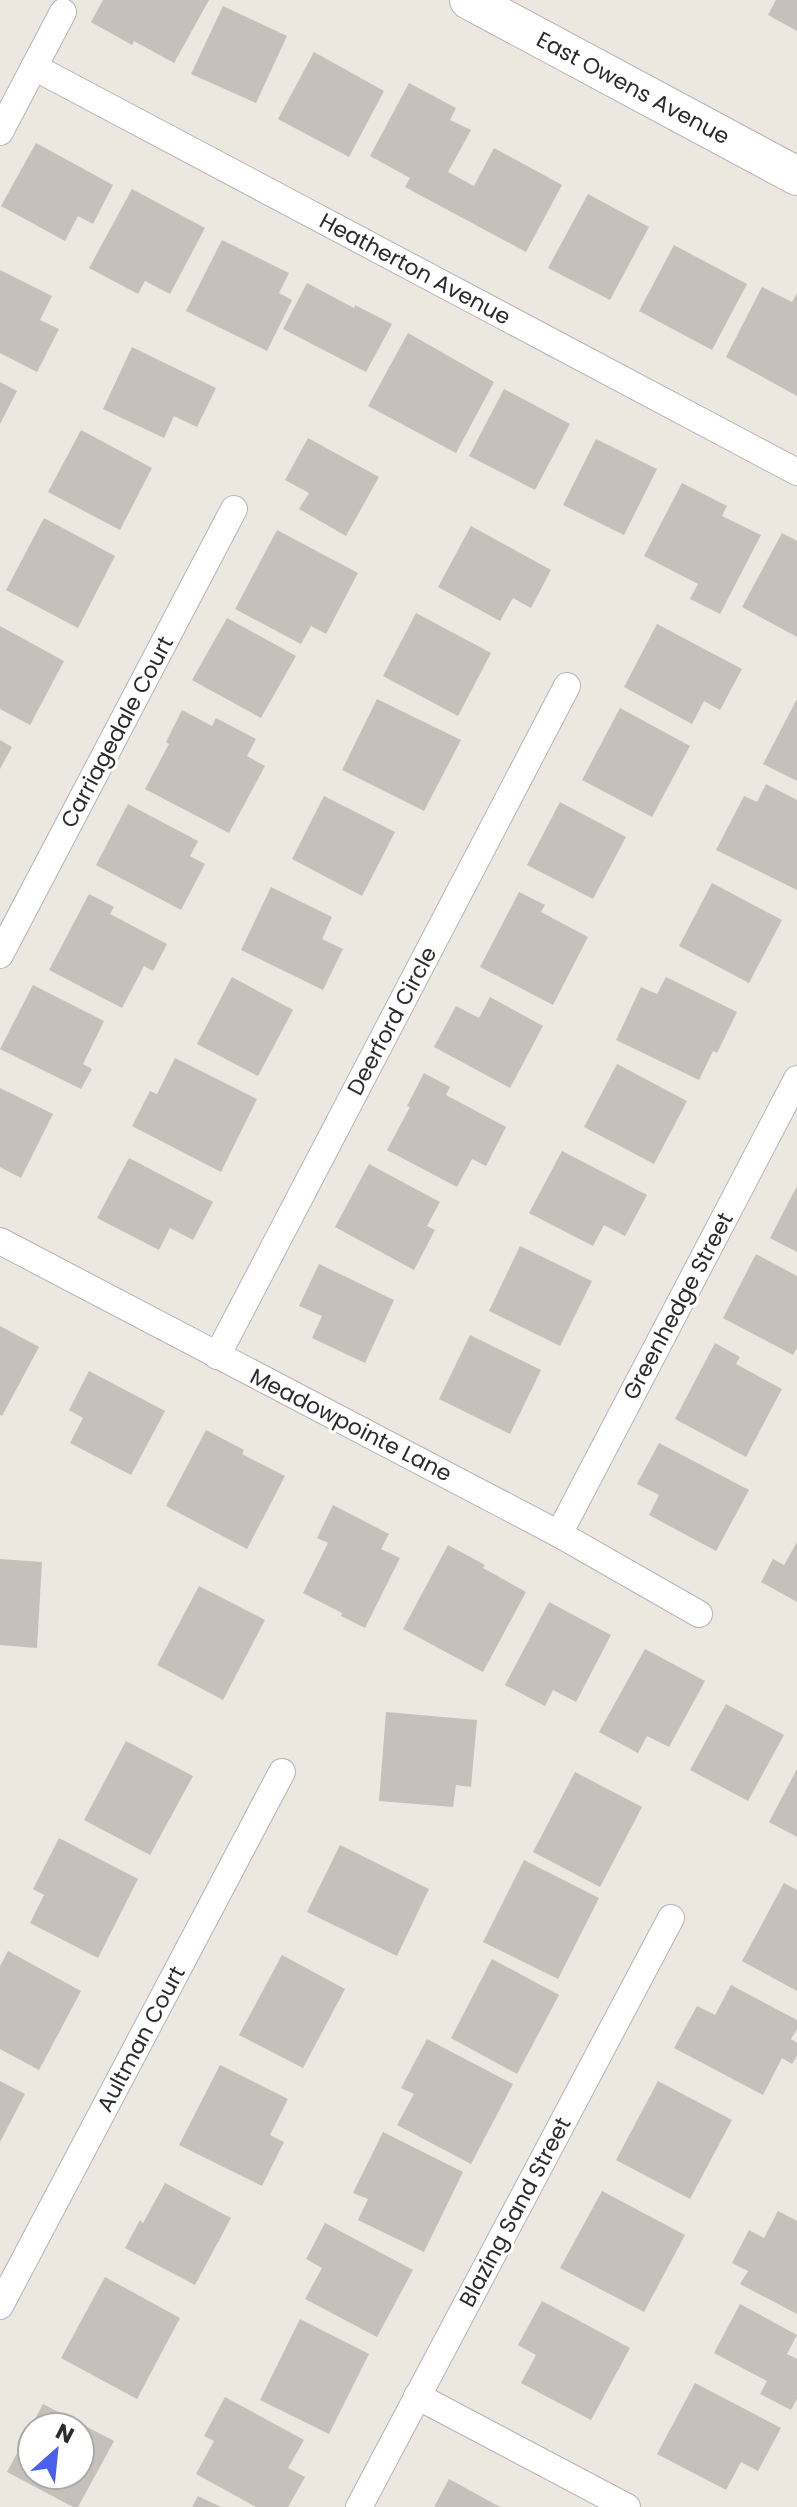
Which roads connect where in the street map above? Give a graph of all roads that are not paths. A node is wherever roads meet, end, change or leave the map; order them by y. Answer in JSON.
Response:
{"nodes":[{"id":1,"x":469,"y":0,"type":"edge"},
{"id":2,"x":63,"y":12,"type":"dead end"},
{"id":3,"x":34,"y":67,"type":"junction"},
{"id":4,"x":0,"y":132,"type":"edge"},
{"id":5,"x":797,"y":176,"type":"edge"},
{"id":6,"x":797,"y":472,"type":"edge"},
{"id":7,"x":234,"y":509,"type":"dead end"},
{"id":8,"x":567,"y":686,"type":"dead end"},
{"id":9,"x":0,"y":955,"type":"edge"},
{"id":10,"x":797,"y":1079,"type":"edge"},
{"id":11,"x":0,"y":1241,"type":"edge"},
{"id":12,"x":217,"y":1356,"type":"junction"},
{"id":13,"x":559,"y":1534,"type":"junction"},
{"id":14,"x":699,"y":1614,"type":"dead end"},
{"id":15,"x":282,"y":1772,"type":"dead end"},
{"id":16,"x":671,"y":1918,"type":"dead end"},
{"id":17,"x":0,"y":2306,"type":"edge"},
{"id":18,"x":417,"y":2396,"type":"junction"},
{"id":19,"x":359,"y":2507,"type":"edge"},
{"id":20,"x":627,"y":2507,"type":"edge"}],
"edges":[{"from":1,"to":5,"type":"main road","name":"East Owens Avenue"},
{"from":2,"to":3,"type":"street"},
{"from":3,"to":4,"type":"street"},
{"from":3,"to":6,"type":"street","name":"Heatherton Avenue"},
{"from":7,"to":9,"type":"street","name":"Carriagedale Court"},
{"from":8,"to":12,"type":"street","name":"Deerford Circle"},
{"from":10,"to":13,"type":"street","name":"Greenhedge Street"},
{"from":11,"to":12,"type":"street","name":"Meadowpointe Lane"},
{"from":12,"to":13,"type":"street","name":"Meadowpointe Lane"},
{"from":13,"to":14,"type":"street","name":"Meadowpointe Lane"},
{"from":15,"to":17,"type":"street","name":"Aultman Court"},
{"from":16,"to":18,"type":"street","name":"Blazing Sand Street"},
{"from":18,"to":19,"type":"street","name":"Blazing Sand Street"},
{"from":18,"to":20,"type":"street"}]}
